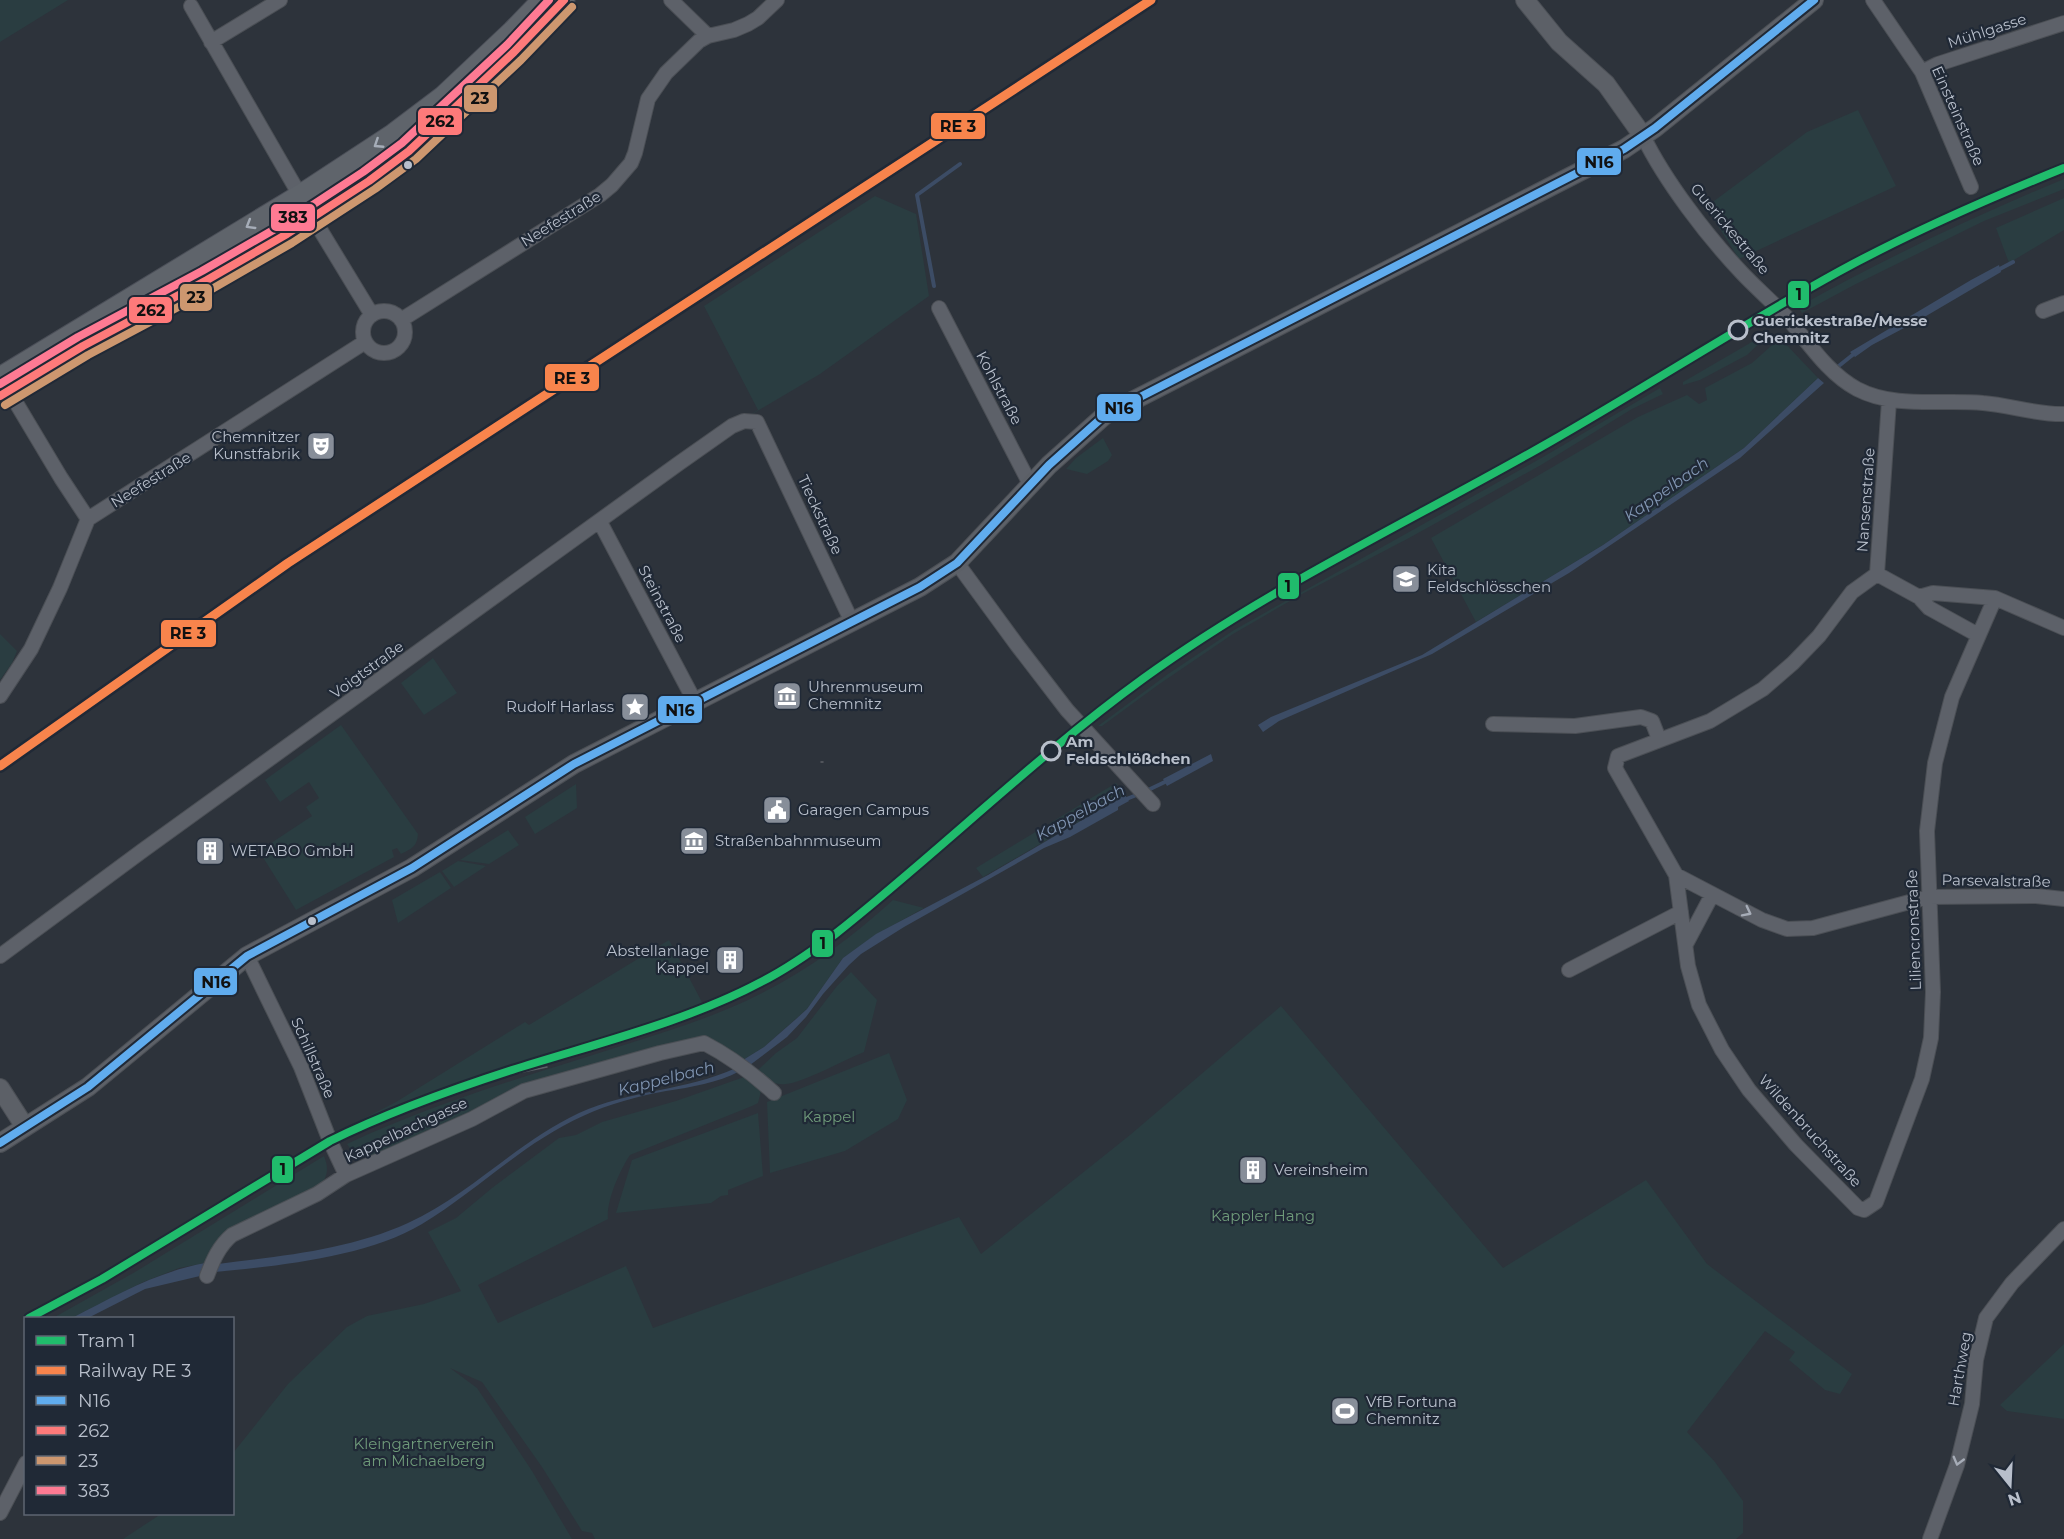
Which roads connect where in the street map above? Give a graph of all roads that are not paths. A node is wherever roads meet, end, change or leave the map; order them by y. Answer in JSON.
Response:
{"nodes":[{"id":1,"x":280,"y":0,"type":"edge"},
{"id":2,"x":543,"y":0,"type":"edge"},
{"id":3,"x":564,"y":0,"type":"edge"},
{"id":4,"x":671,"y":0,"type":"edge"},
{"id":5,"x":777,"y":0,"type":"edge"},
{"id":6,"x":1525,"y":0,"type":"edge"},
{"id":7,"x":1814,"y":0,"type":"edge"},
{"id":8,"x":1873,"y":0,"type":"edge"},
{"id":9,"x":191,"y":6,"type":"dead end"},
{"id":10,"x":2064,"y":23,"type":"edge"},
{"id":11,"x":708,"y":36,"type":"junction"},
{"id":12,"x":211,"y":42,"type":"junction"},
{"id":13,"x":1922,"y":72,"type":"junction"},
{"id":14,"x":1642,"y":136,"type":"junction"},
{"id":15,"x":1971,"y":187,"type":"dead end"},
{"id":16,"x":301,"y":195,"type":"junction"},
{"id":17,"x":313,"y":218,"type":"junction"},
{"id":18,"x":2064,"y":303,"type":"edge"},
{"id":19,"x":939,"y":308,"type":"dead end"},
{"id":20,"x":2043,"y":311,"type":"dead end"},
{"id":21,"x":372,"y":315,"type":"junction"},
{"id":22,"x":401,"y":320,"type":"junction"},
{"id":23,"x":365,"y":342,"type":"junction"},
{"id":24,"x":3,"y":389,"type":"edge"},
{"id":25,"x":1890,"y":401,"type":"junction"},
{"id":26,"x":2064,"y":414,"type":"edge"},
{"id":27,"x":757,"y":422,"type":"joint"},
{"id":28,"x":1030,"y":484,"type":"junction"},
{"id":29,"x":88,"y":519,"type":"junction"},
{"id":30,"x":600,"y":522,"type":"junction"},
{"id":31,"x":957,"y":563,"type":"junction"},
{"id":32,"x":1877,"y":574,"type":"junction"},
{"id":33,"x":1919,"y":597,"type":"junction"},
{"id":34,"x":1995,"y":598,"type":"junction"},
{"id":35,"x":852,"y":622,"type":"junction"},
{"id":36,"x":2064,"y":628,"type":"edge"},
{"id":37,"x":1978,"y":634,"type":"junction"},
{"id":38,"x":0,"y":696,"type":"edge"},
{"id":39,"x":695,"y":702,"type":"junction"},
{"id":40,"x":1493,"y":724,"type":"dead end"},
{"id":41,"x":1659,"y":739,"type":"junction"},
{"id":42,"x":1615,"y":768,"type":"joint"},
{"id":43,"x":1153,"y":804,"type":"dead end"},
{"id":44,"x":1676,"y":875,"type":"junction"},
{"id":45,"x":1712,"y":895,"type":"junction"},
{"id":46,"x":1928,"y":897,"type":"junction"},
{"id":47,"x":2064,"y":899,"type":"edge"},
{"id":48,"x":1681,"y":912,"type":"junction"},
{"id":49,"x":1686,"y":944,"type":"junction"},
{"id":50,"x":0,"y":956,"type":"edge"},
{"id":51,"x":247,"y":956,"type":"junction"},
{"id":52,"x":1569,"y":970,"type":"dead end"},
{"id":53,"x":0,"y":1088,"type":"edge"},
{"id":54,"x":774,"y":1094,"type":"dead end"},
{"id":55,"x":25,"y":1127,"type":"junction"},
{"id":56,"x":0,"y":1143,"type":"edge"},
{"id":57,"x":346,"y":1175,"type":"junction"},
{"id":58,"x":1858,"y":1208,"type":"joint"},
{"id":59,"x":2064,"y":1229,"type":"edge"},
{"id":60,"x":207,"y":1276,"type":"dead end"},
{"id":61,"x":24,"y":1467,"type":"edge"},
{"id":62,"x":0,"y":1512,"type":"edge"},
{"id":63,"x":1930,"y":1539,"type":"edge"}],
"edges":[{"from":1,"to":12,"type":"street"},
{"from":2,"to":16,"type":"main road","one_way":true},
{"from":3,"to":17,"type":"main road"},
{"from":4,"to":11,"type":"street"},
{"from":5,"to":11,"type":"street"},
{"from":6,"to":14,"type":"main road"},
{"from":7,"to":14,"type":"main road"},
{"from":8,"to":13,"type":"street","name":"Einsteinstraße"},
{"from":9,"to":12,"type":"street"},
{"from":10,"to":13,"type":"street","name":"Mühlgasse"},
{"from":11,"to":22,"type":"street","name":"Neefestraße"},
{"from":12,"to":16,"type":"street"},
{"from":13,"to":15,"type":"street","name":"Einsteinstraße"},
{"from":14,"to":25,"type":"street","name":"Guerickestraße"},
{"from":14,"to":28,"type":"main road"},
{"from":16,"to":17,"type":"street"},
{"from":16,"to":24,"type":"main road","one_way":true},
{"from":17,"to":21,"type":"street"},
{"from":17,"to":24,"type":"main road"},
{"from":18,"to":20,"type":"street"},
{"from":19,"to":28,"type":"street","name":"Kohlstraße"},
{"from":21,"to":22,"type":"street"},
{"from":21,"to":23,"type":"street"},
{"from":22,"to":23,"type":"street"},
{"from":23,"to":29,"type":"street","name":"Neefestraße"},
{"from":24,"to":29,"type":"street"},
{"from":25,"to":26,"type":"street","name":"Guerickestraße"},
{"from":25,"to":32,"type":"street","name":"Nansenstraße"},
{"from":27,"to":30,"type":"street","name":"Voigtstraße"},
{"from":27,"to":35,"type":"street","name":"Tieckstraße"},
{"from":28,"to":31,"type":"main road"},
{"from":29,"to":38,"type":"street"},
{"from":30,"to":39,"type":"street","name":"Steinstraße"},
{"from":30,"to":50,"type":"street","name":"Voigtstraße"},
{"from":31,"to":35,"type":"main road"},
{"from":31,"to":43,"type":"street"},
{"from":32,"to":33,"type":"street"},
{"from":32,"to":41,"type":"street","name":"Nansenstraße"},
{"from":33,"to":34,"type":"street"},
{"from":33,"to":37,"type":"street"},
{"from":34,"to":36,"type":"street"},
{"from":34,"to":37,"type":"street","name":"Liliencronstraße"},
{"from":35,"to":39,"type":"main road"},
{"from":37,"to":46,"type":"street","name":"Liliencronstraße"},
{"from":39,"to":51,"type":"main road"},
{"from":40,"to":41,"type":"street"},
{"from":41,"to":42,"type":"street","name":"Nansenstraße"},
{"from":42,"to":44,"type":"street","name":"Wildenbruchstraße"},
{"from":44,"to":45,"type":"street"},
{"from":44,"to":48,"type":"street","name":"Wildenbruchstraße"},
{"from":45,"to":46,"type":"street","one_way":true},
{"from":45,"to":49,"type":"street"},
{"from":46,"to":47,"type":"street","name":"Parsevalstraße"},
{"from":46,"to":58,"type":"street","name":"Liliencronstraße"},
{"from":48,"to":49,"type":"street","name":"Wildenbruchstraße"},
{"from":48,"to":52,"type":"street"},
{"from":49,"to":58,"type":"street","name":"Wildenbruchstraße"},
{"from":51,"to":55,"type":"main road"},
{"from":51,"to":57,"type":"street","name":"Schillstraße"},
{"from":53,"to":55,"type":"main road"},
{"from":54,"to":57,"type":"street","name":"Kappelbachgasse"},
{"from":55,"to":56,"type":"main road"},
{"from":57,"to":60,"type":"street","name":"Kappelbachgasse"},
{"from":59,"to":63,"type":"street","name":"Harthweg","one_way":true},
{"from":61,"to":62,"type":"street"}]}
